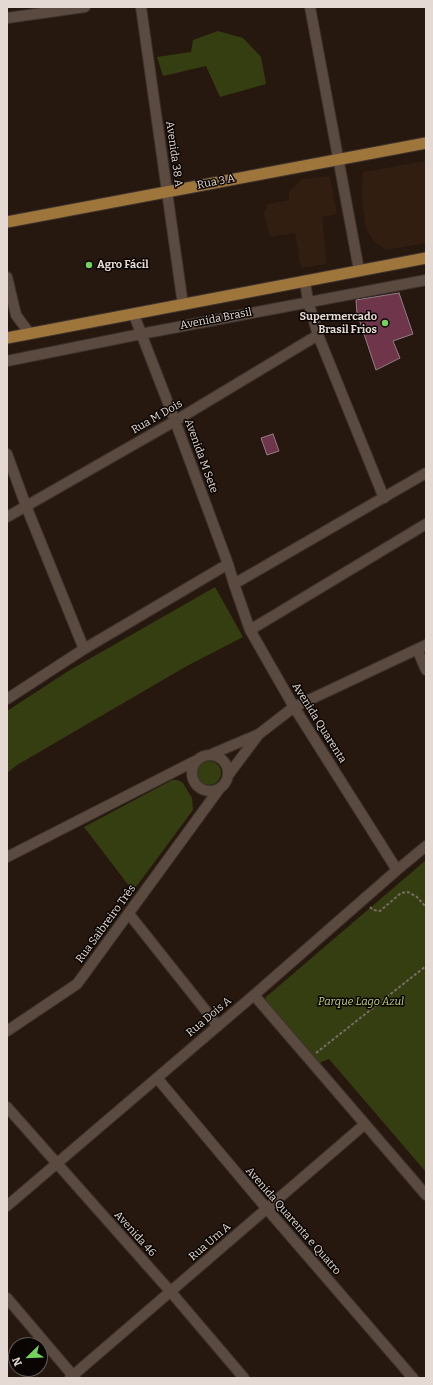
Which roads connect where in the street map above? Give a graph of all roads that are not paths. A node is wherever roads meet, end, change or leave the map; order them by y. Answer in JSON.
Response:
{"nodes":[{"id":1,"x":85,"y":7,"type":"edge"},
{"id":2,"x":141,"y":7,"type":"edge"},
{"id":3,"x":310,"y":7,"type":"edge"},
{"id":4,"x":7,"y":18,"type":"edge"},
{"id":5,"x":426,"y":143,"type":"edge"},
{"id":6,"x":339,"y":159,"type":"junction"},
{"id":7,"x":168,"y":191,"type":"junction"},
{"id":8,"x":7,"y":222,"type":"edge"},
{"id":9,"x":426,"y":258,"type":"edge"},
{"id":10,"x":359,"y":270,"type":"junction"},
{"id":11,"x":7,"y":277,"type":"edge"},
{"id":12,"x":426,"y":280,"type":"edge"},
{"id":13,"x":305,"y":282,"type":"junction"},
{"id":14,"x":308,"y":301,"type":"junction"},
{"id":15,"x":183,"y":305,"type":"junction"},
{"id":16,"x":134,"y":315,"type":"junction"},
{"id":17,"x":30,"y":334,"type":"junction"},
{"id":18,"x":141,"y":334,"type":"junction"},
{"id":19,"x":318,"y":335,"type":"junction"},
{"id":20,"x":7,"y":338,"type":"edge"},
{"id":21,"x":7,"y":361,"type":"edge"},
{"id":22,"x":175,"y":420,"type":"junction"},
{"id":23,"x":7,"y":454,"type":"edge"},
{"id":24,"x":426,"y":473,"type":"edge"},
{"id":25,"x":384,"y":498,"type":"junction"},
{"id":26,"x":26,"y":506,"type":"junction"},
{"id":27,"x":7,"y":517,"type":"edge"},
{"id":28,"x":426,"y":524,"type":"edge"},
{"id":29,"x":228,"y":564,"type":"junction"},
{"id":30,"x":234,"y":584,"type":"junction"},
{"id":31,"x":250,"y":630,"type":"junction"},
{"id":32,"x":422,"y":647,"type":"edge"},
{"id":33,"x":84,"y":649,"type":"junction"},
{"id":34,"x":426,"y":670,"type":"edge"},
{"id":35,"x":7,"y":699,"type":"edge"},
{"id":36,"x":294,"y":707,"type":"junction"},
{"id":37,"x":259,"y":734,"type":"junction"},
{"id":38,"x":212,"y":754,"type":"junction"},
{"id":39,"x":196,"y":761,"type":"junction"},
{"id":40,"x":229,"y":774,"type":"junction"},
{"id":41,"x":220,"y":788,"type":"junction"},
{"id":42,"x":207,"y":791,"type":"junction"},
{"id":43,"x":205,"y":809,"type":"junction"},
{"id":44,"x":426,"y":846,"type":"edge"},
{"id":45,"x":7,"y":857,"type":"edge"},
{"id":46,"x":397,"y":870,"type":"junction"},
{"id":47,"x":128,"y":914,"type":"junction"},
{"id":48,"x":254,"y":995,"type":"junction"},
{"id":49,"x":218,"y":1026,"type":"junction"},
{"id":50,"x":7,"y":1032,"type":"edge"},
{"id":51,"x":157,"y":1078,"type":"junction"},
{"id":52,"x":7,"y":1107,"type":"edge"},
{"id":53,"x":365,"y":1124,"type":"junction"},
{"id":54,"x":56,"y":1164,"type":"junction"},
{"id":55,"x":426,"y":1195,"type":"edge"},
{"id":56,"x":7,"y":1206,"type":"edge"},
{"id":57,"x":267,"y":1209,"type":"junction"},
{"id":58,"x":170,"y":1291,"type":"junction"},
{"id":59,"x":7,"y":1298,"type":"edge"},
{"id":60,"x":73,"y":1377,"type":"edge"},
{"id":61,"x":244,"y":1378,"type":"edge"},
{"id":62,"x":413,"y":1378,"type":"edge"}],
"edges":[{"from":1,"to":4,"type":"street"},
{"from":2,"to":7,"type":"street","name":"Avenida 38 A"},
{"from":3,"to":6,"type":"street"},
{"from":5,"to":6,"type":"main road","name":"Rua 3 A"},
{"from":6,"to":7,"type":"main road","name":"Rua 3 A"},
{"from":6,"to":10,"type":"street"},
{"from":7,"to":8,"type":"main road","name":"Rua 3 A"},
{"from":7,"to":15,"type":"street","name":"Avenida 38 A"},
{"from":9,"to":10,"type":"main road","name":"Avenida Brasil"},
{"from":10,"to":13,"type":"main road","name":"Avenida Brasil"},
{"from":11,"to":17,"type":"street"},
{"from":12,"to":14,"type":"street","name":"Avenida Brasil"},
{"from":13,"to":14,"type":"street"},
{"from":13,"to":15,"type":"main road","name":"Avenida Brasil"},
{"from":14,"to":18,"type":"street","name":"Avenida Brasil"},
{"from":14,"to":19,"type":"street"},
{"from":15,"to":16,"type":"main road","name":"Avenida Brasil"},
{"from":16,"to":17,"type":"main road","name":"Avenida Brasil"},
{"from":16,"to":18,"type":"street","name":"Avenida M Sete"},
{"from":17,"to":20,"type":"main road","name":"Avenida Brasil"},
{"from":18,"to":21,"type":"street","name":"Avenida Brasil"},
{"from":18,"to":22,"type":"street","name":"Avenida M Sete"},
{"from":19,"to":22,"type":"street","name":"Rua M Dois"},
{"from":19,"to":25,"type":"street"},
{"from":22,"to":26,"type":"street","name":"Rua M Dois"},
{"from":22,"to":29,"type":"street","name":"Avenida M Sete"},
{"from":23,"to":26,"type":"street"},
{"from":24,"to":25,"type":"street"},
{"from":25,"to":30,"type":"street"},
{"from":26,"to":27,"type":"street","name":"Rua M Dois"},
{"from":26,"to":33,"type":"street"},
{"from":28,"to":31,"type":"street"},
{"from":29,"to":30,"type":"street","name":"Avenida M Sete"},
{"from":29,"to":33,"type":"street"},
{"from":30,"to":31,"type":"street","name":"Avenida Quarenta"},
{"from":31,"to":36,"type":"street","name":"Avenida Quarenta"},
{"from":32,"to":34,"type":"street"},
{"from":32,"to":36,"type":"street"},
{"from":33,"to":35,"type":"street"},
{"from":36,"to":37,"type":"street"},
{"from":36,"to":46,"type":"street","name":"Avenida Quarenta"},
{"from":37,"to":38,"type":"street"},
{"from":37,"to":40,"type":"street"},
{"from":38,"to":39,"type":"street"},
{"from":38,"to":40,"type":"street"},
{"from":39,"to":42,"type":"street"},
{"from":39,"to":45,"type":"street"},
{"from":40,"to":41,"type":"street"},
{"from":41,"to":42,"type":"street"},
{"from":41,"to":43,"type":"street","name":"Rua Saibreiro Três"},
{"from":42,"to":43,"type":"street","name":"Rua Saibreiro Três"},
{"from":43,"to":47,"type":"street","name":"Rua Saibreiro Três"},
{"from":44,"to":46,"type":"street","name":"Rua Dois A"},
{"from":46,"to":48,"type":"street","name":"Rua Dois A"},
{"from":47,"to":49,"type":"street"},
{"from":47,"to":50,"type":"street","name":"Rua Saibreiro Três"},
{"from":48,"to":49,"type":"street","name":"Rua Dois A"},
{"from":48,"to":53,"type":"street"},
{"from":49,"to":51,"type":"street","name":"Rua Dois A"},
{"from":51,"to":54,"type":"street","name":"Rua Dois A"},
{"from":51,"to":57,"type":"street","name":"Avenida Quarenta e Quatro"},
{"from":52,"to":54,"type":"street","name":"Avenida 46"},
{"from":53,"to":55,"type":"street"},
{"from":53,"to":57,"type":"street","name":"Rua Um A"},
{"from":54,"to":56,"type":"street","name":"Rua Dois A"},
{"from":54,"to":58,"type":"street","name":"Avenida 46"},
{"from":57,"to":58,"type":"street","name":"Rua Um A"},
{"from":57,"to":62,"type":"street","name":"Avenida Quarenta e Quatro"},
{"from":58,"to":60,"type":"street","name":"Rua Um A"},
{"from":58,"to":61,"type":"street","name":"Avenida 46"},
{"from":59,"to":60,"type":"street"}]}
